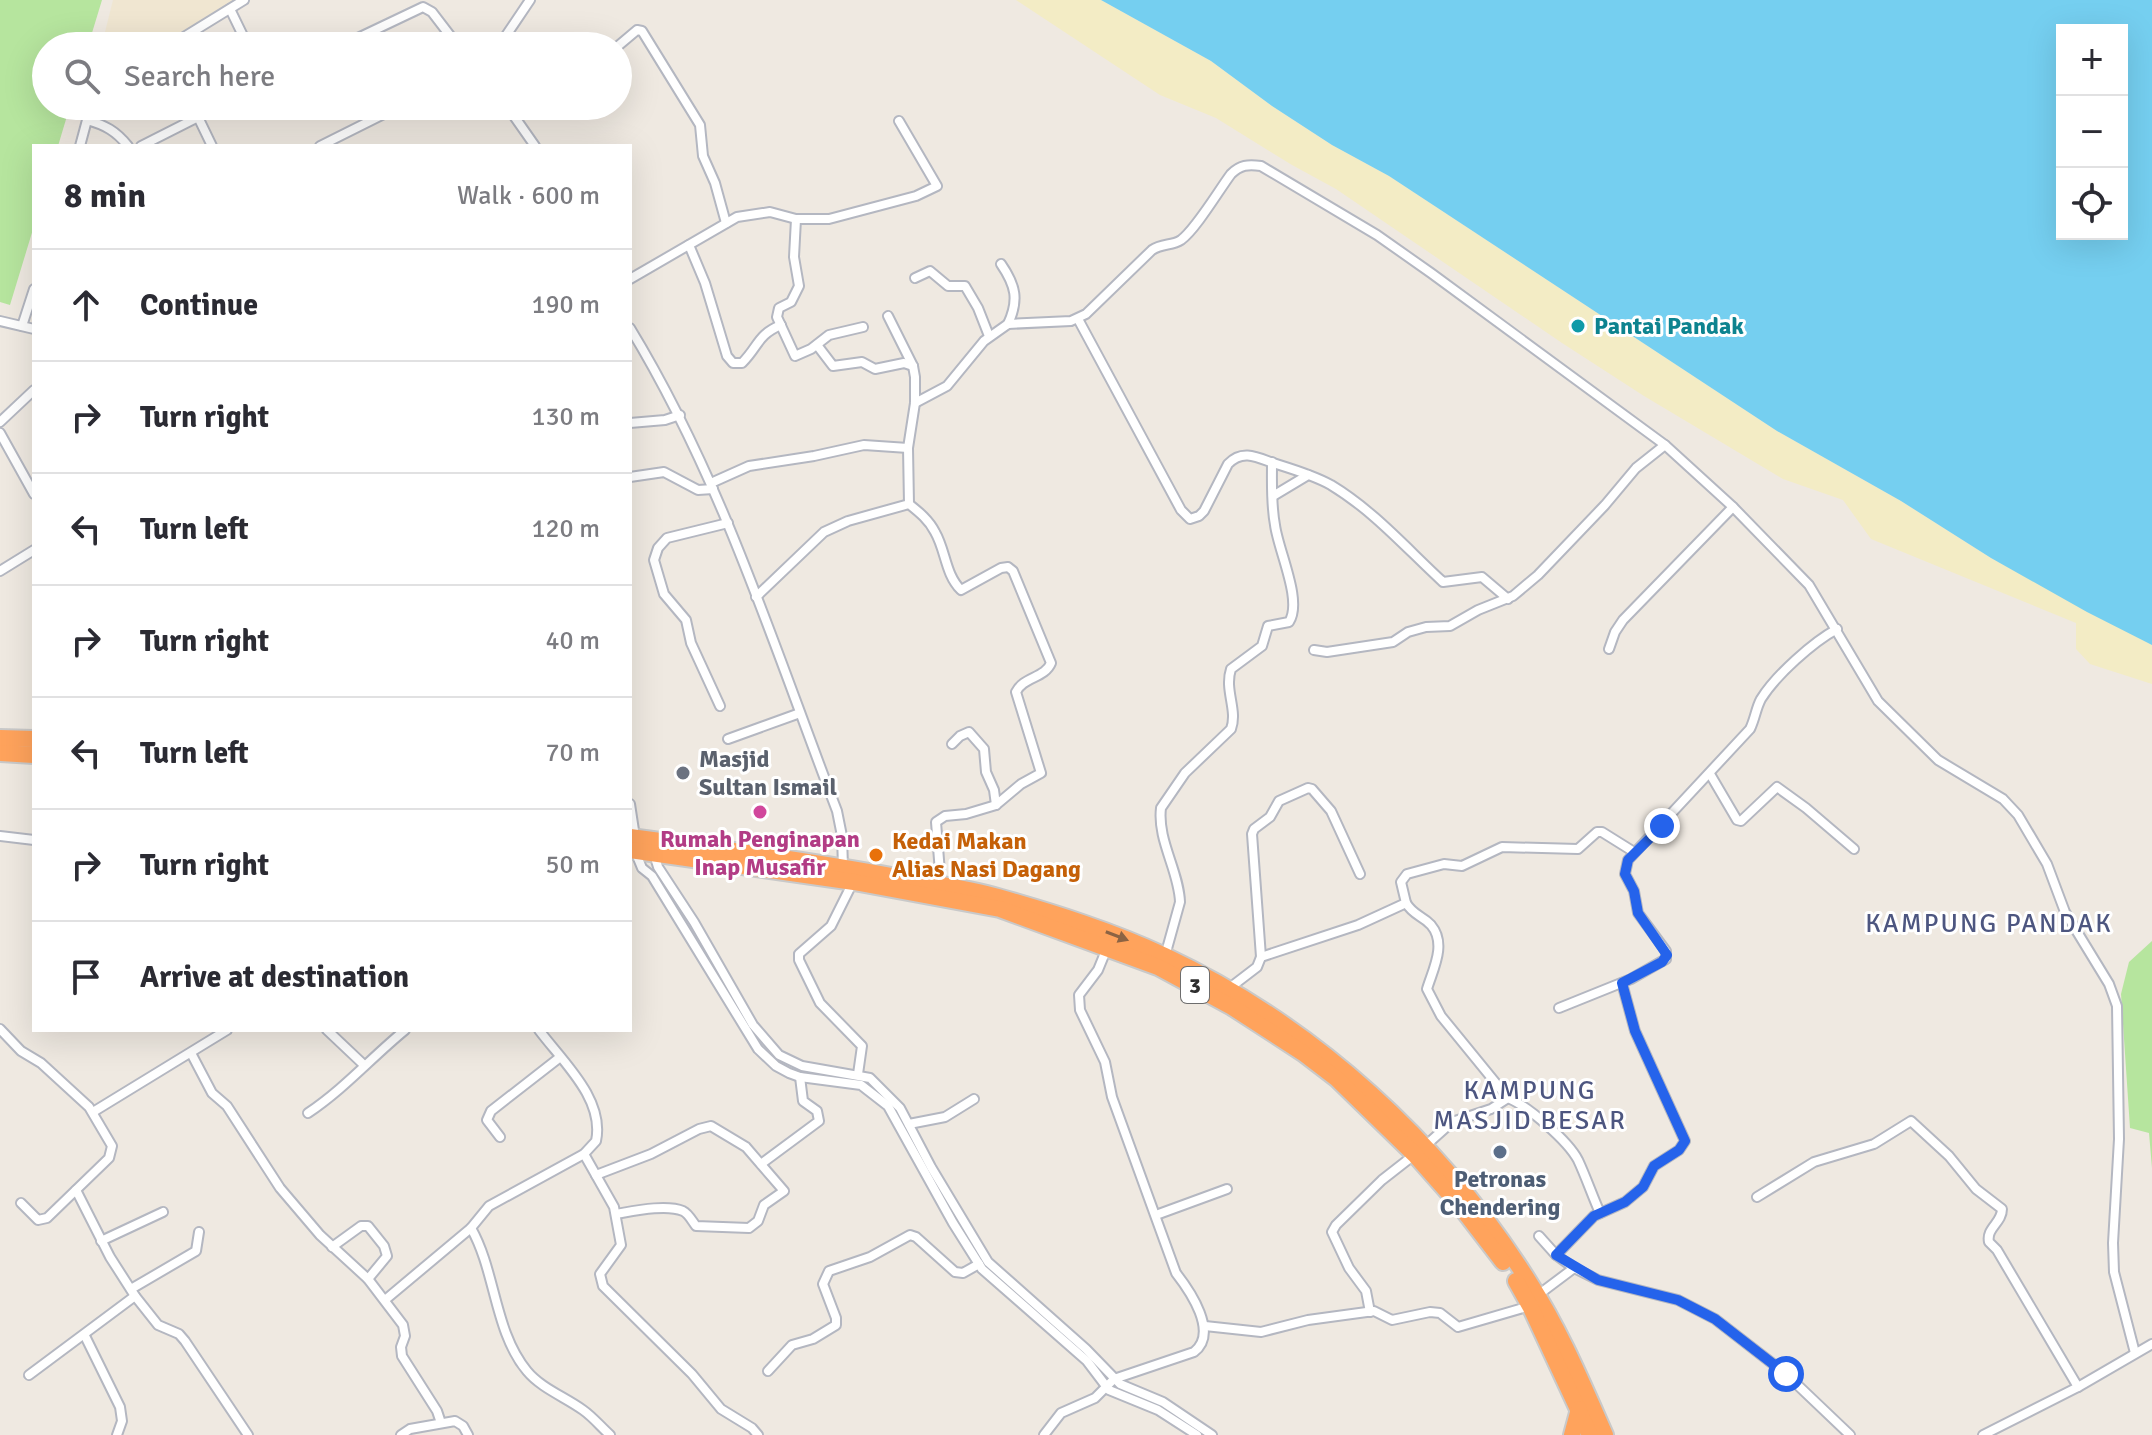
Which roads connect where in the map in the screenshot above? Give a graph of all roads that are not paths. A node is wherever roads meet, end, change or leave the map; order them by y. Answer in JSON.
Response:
{"nodes":[{"id":1,"x":244,"y":0,"type":"edge"},
{"id":2,"x":432,"y":0,"type":"edge"},
{"id":3,"x":530,"y":0,"type":"edge"},
{"id":4,"x":230,"y":9,"type":"junction"},
{"id":5,"x":432,"y":12,"type":"junction"},
{"id":6,"x":192,"y":32,"type":"edge"},
{"id":7,"x":241,"y":32,"type":"edge"},
{"id":8,"x":369,"y":32,"type":"edge"},
{"id":9,"x":447,"y":32,"type":"edge"},
{"id":10,"x":508,"y":32,"type":"edge"},
{"id":11,"x":632,"y":34,"type":"edge"},
{"id":12,"x":87,"y":120,"type":"edge"},
{"id":13,"x":87,"y":120,"type":"edge"},
{"id":14,"x":192,"y":120,"type":"edge"},
{"id":15,"x":199,"y":120,"type":"edge"},
{"id":16,"x":372,"y":120,"type":"edge"},
{"id":17,"x":517,"y":120,"type":"edge"},
{"id":18,"x":899,"y":121,"type":"dead end"},
{"id":19,"x":81,"y":144,"type":"edge"},
{"id":20,"x":126,"y":144,"type":"edge"},
{"id":21,"x":145,"y":144,"type":"edge"},
{"id":22,"x":211,"y":144,"type":"edge"},
{"id":23,"x":324,"y":144,"type":"edge"},
{"id":24,"x":534,"y":144,"type":"edge"},
{"id":25,"x":796,"y":219,"type":"junction"},
{"id":26,"x":726,"y":223,"type":"junction"},
{"id":27,"x":689,"y":245,"type":"junction"},
{"id":28,"x":1001,"y":264,"type":"dead end"},
{"id":29,"x":632,"y":278,"type":"edge"},
{"id":30,"x":915,"y":278,"type":"dead end"},
{"id":31,"x":32,"y":295,"type":"edge"},
{"id":32,"x":888,"y":316,"type":"dead end"},
{"id":33,"x":1078,"y":319,"type":"junction"},
{"id":34,"x":0,"y":321,"type":"edge"},
{"id":35,"x":1008,"y":324,"type":"junction"},
{"id":36,"x":781,"y":325,"type":"junction"},
{"id":37,"x":22,"y":326,"type":"junction"},
{"id":38,"x":863,"y":327,"type":"dead end"},
{"id":39,"x":32,"y":328,"type":"edge"},
{"id":40,"x":632,"y":331,"type":"edge"},
{"id":41,"x":989,"y":336,"type":"junction"},
{"id":42,"x":817,"y":345,"type":"junction"},
{"id":43,"x":913,"y":366,"type":"junction"},
{"id":44,"x":32,"y":392,"type":"edge"},
{"id":45,"x":915,"y":403,"type":"junction"},
{"id":46,"x":680,"y":415,"type":"junction"},
{"id":47,"x":0,"y":422,"type":"edge"},
{"id":48,"x":632,"y":423,"type":"edge"},
{"id":49,"x":0,"y":433,"type":"edge"},
{"id":50,"x":1665,"y":445,"type":"junction"},
{"id":51,"x":908,"y":448,"type":"junction"},
{"id":52,"x":1272,"y":462,"type":"junction"},
{"id":53,"x":1308,"y":475,"type":"junction"},
{"id":54,"x":632,"y":477,"type":"edge"},
{"id":55,"x":710,"y":481,"type":"junction"},
{"id":56,"x":32,"y":490,"type":"edge"},
{"id":57,"x":1273,"y":496,"type":"junction"},
{"id":58,"x":909,"y":504,"type":"junction"},
{"id":59,"x":1733,"y":507,"type":"junction"},
{"id":60,"x":728,"y":523,"type":"junction"},
{"id":61,"x":32,"y":551,"type":"edge"},
{"id":62,"x":0,"y":571,"type":"edge"},
{"id":63,"x":756,"y":597,"type":"junction"},
{"id":64,"x":1508,"y":599,"type":"junction"},
{"id":65,"x":1837,"y":629,"type":"junction"},
{"id":66,"x":1609,"y":649,"type":"dead end"},
{"id":67,"x":1314,"y":650,"type":"dead end"},
{"id":68,"x":720,"y":706,"type":"dead end"},
{"id":69,"x":800,"y":713,"type":"junction"},
{"id":70,"x":0,"y":738,"type":"edge"},
{"id":71,"x":32,"y":739,"type":"edge"},
{"id":72,"x":728,"y":739,"type":"dead end"},
{"id":73,"x":952,"y":744,"type":"dead end"},
{"id":74,"x":0,"y":753,"type":"edge"},
{"id":75,"x":32,"y":755,"type":"edge"},
{"id":76,"x":1710,"y":774,"type":"junction"},
{"id":77,"x":996,"y":805,"type":"junction"},
{"id":78,"x":0,"y":836,"type":"edge"},
{"id":79,"x":32,"y":840,"type":"edge"},
{"id":80,"x":632,"y":844,"type":"edge"},
{"id":81,"x":1854,"y":849,"type":"dead end"},
{"id":82,"x":1634,"y":852,"type":"junction"},
{"id":83,"x":654,"y":853,"type":"junction"},
{"id":84,"x":843,"y":867,"type":"junction"},
{"id":85,"x":1360,"y":874,"type":"dead end"},
{"id":86,"x":854,"y":882,"type":"junction"},
{"id":87,"x":940,"y":885,"type":"junction"},
{"id":88,"x":1406,"y":903,"type":"junction"},
{"id":89,"x":1107,"y":948,"type":"junction"},
{"id":90,"x":1165,"y":956,"type":"junction"},
{"id":91,"x":1261,"y":957,"type":"junction"},
{"id":92,"x":1622,"y":983,"type":"junction"},
{"id":93,"x":1227,"y":990,"type":"junction"},
{"id":94,"x":1559,"y":1008,"type":"dead end"},
{"id":95,"x":2,"y":1032,"type":"edge"},
{"id":96,"x":224,"y":1032,"type":"edge"},
{"id":97,"x":329,"y":1032,"type":"edge"},
{"id":98,"x":403,"y":1032,"type":"edge"},
{"id":99,"x":540,"y":1032,"type":"edge"},
{"id":100,"x":191,"y":1053,"type":"junction"},
{"id":101,"x":559,"y":1058,"type":"junction"},
{"id":102,"x":364,"y":1065,"type":"junction"},
{"id":103,"x":858,"y":1074,"type":"junction"},
{"id":104,"x":800,"y":1077,"type":"junction"},
{"id":105,"x":1508,"y":1098,"type":"junction"},
{"id":106,"x":974,"y":1099,"type":"dead end"},
{"id":107,"x":93,"y":1112,"type":"junction"},
{"id":108,"x":308,"y":1113,"type":"dead end"},
{"id":109,"x":909,"y":1124,"type":"junction"},
{"id":110,"x":500,"y":1137,"type":"dead end"},
{"id":111,"x":1419,"y":1151,"type":"junction"},
{"id":112,"x":584,"y":1154,"type":"junction"},
{"id":113,"x":761,"y":1164,"type":"junction"},
{"id":114,"x":596,"y":1175,"type":"junction"},
{"id":115,"x":1227,"y":1189,"type":"dead end"},
{"id":116,"x":76,"y":1190,"type":"junction"},
{"id":117,"x":1757,"y":1197,"type":"dead end"},
{"id":118,"x":1150,"y":1200,"type":"junction"},
{"id":119,"x":21,"y":1203,"type":"dead end"},
{"id":120,"x":1172,"y":1207,"type":"junction"},
{"id":121,"x":163,"y":1212,"type":"dead end"},
{"id":122,"x":1600,"y":1213,"type":"junction"},
{"id":123,"x":616,"y":1214,"type":"junction"},
{"id":124,"x":1156,"y":1215,"type":"junction"},
{"id":125,"x":471,"y":1228,"type":"junction"},
{"id":126,"x":199,"y":1232,"type":"dead end"},
{"id":127,"x":1539,"y":1236,"type":"dead end"},
{"id":128,"x":101,"y":1241,"type":"junction"},
{"id":129,"x":332,"y":1247,"type":"junction"},
{"id":130,"x":1556,"y":1255,"type":"junction"},
{"id":131,"x":979,"y":1264,"type":"junction"},
{"id":132,"x":1574,"y":1268,"type":"junction"},
{"id":133,"x":368,"y":1279,"type":"junction"},
{"id":134,"x":133,"y":1293,"type":"junction"},
{"id":135,"x":385,"y":1300,"type":"junction"},
{"id":136,"x":1534,"y":1301,"type":"junction"},
{"id":137,"x":1370,"y":1312,"type":"junction"},
{"id":138,"x":1205,"y":1326,"type":"junction"},
{"id":139,"x":85,"y":1336,"type":"junction"},
{"id":140,"x":2152,"y":1344,"type":"edge"},
{"id":141,"x":2135,"y":1353,"type":"junction"},
{"id":142,"x":768,"y":1371,"type":"dead end"},
{"id":143,"x":29,"y":1375,"type":"dead end"},
{"id":144,"x":1114,"y":1379,"type":"junction"},
{"id":145,"x":1106,"y":1386,"type":"junction"},
{"id":146,"x":2078,"y":1387,"type":"junction"},
{"id":147,"x":1579,"y":1409,"type":"junction"},
{"id":148,"x":441,"y":1423,"type":"junction"},
{"id":149,"x":1602,"y":1433,"type":"edge"},
{"id":150,"x":117,"y":1435,"type":"edge"},
{"id":151,"x":248,"y":1435,"type":"edge"},
{"id":152,"x":401,"y":1435,"type":"edge"},
{"id":153,"x":468,"y":1435,"type":"edge"},
{"id":154,"x":610,"y":1435,"type":"edge"},
{"id":155,"x":758,"y":1435,"type":"edge"},
{"id":156,"x":1044,"y":1435,"type":"edge"},
{"id":157,"x":1197,"y":1435,"type":"edge"},
{"id":158,"x":1212,"y":1435,"type":"edge"},
{"id":159,"x":1572,"y":1435,"type":"edge"},
{"id":160,"x":1850,"y":1435,"type":"edge"},
{"id":161,"x":1983,"y":1435,"type":"edge"}],
"edges":[{"from":1,"to":4,"type":"street"},
{"from":2,"to":5,"type":"street"},
{"from":3,"to":10,"type":"street"},
{"from":4,"to":6,"type":"street"},
{"from":4,"to":7,"type":"street"},
{"from":5,"to":8,"type":"street"},
{"from":5,"to":9,"type":"street"},
{"from":11,"to":26,"type":"street"},
{"from":12,"to":19,"type":"street"},
{"from":13,"to":20,"type":"street"},
{"from":14,"to":21,"type":"street"},
{"from":15,"to":22,"type":"street"},
{"from":16,"to":23,"type":"street"},
{"from":17,"to":24,"type":"street"},
{"from":18,"to":25,"type":"street"},
{"from":25,"to":26,"type":"street"},
{"from":25,"to":36,"type":"street"},
{"from":26,"to":27,"type":"street"},
{"from":27,"to":29,"type":"street"},
{"from":27,"to":36,"type":"street"},
{"from":28,"to":35,"type":"street"},
{"from":30,"to":41,"type":"street"},
{"from":31,"to":37,"type":"street"},
{"from":32,"to":43,"type":"street"},
{"from":33,"to":35,"type":"street"},
{"from":33,"to":50,"type":"street"},
{"from":33,"to":52,"type":"street"},
{"from":34,"to":37,"type":"street"},
{"from":35,"to":41,"type":"street"},
{"from":36,"to":42,"type":"street"},
{"from":37,"to":39,"type":"street"},
{"from":38,"to":42,"type":"street"},
{"from":40,"to":46,"type":"street"},
{"from":41,"to":45,"type":"street"},
{"from":42,"to":43,"type":"street"},
{"from":43,"to":45,"type":"street"},
{"from":44,"to":47,"type":"street"},
{"from":45,"to":51,"type":"street"},
{"from":46,"to":48,"type":"street"},
{"from":46,"to":55,"type":"street"},
{"from":49,"to":56,"type":"street"},
{"from":50,"to":59,"type":"street"},
{"from":50,"to":64,"type":"street"},
{"from":51,"to":55,"type":"street"},
{"from":51,"to":58,"type":"street"},
{"from":52,"to":53,"type":"street"},
{"from":52,"to":57,"type":"street"},
{"from":53,"to":57,"type":"street"},
{"from":53,"to":64,"type":"street"},
{"from":54,"to":55,"type":"street"},
{"from":55,"to":60,"type":"street"},
{"from":57,"to":90,"type":"street"},
{"from":58,"to":63,"type":"street"},
{"from":58,"to":77,"type":"street"},
{"from":59,"to":65,"type":"street"},
{"from":59,"to":66,"type":"street"},
{"from":60,"to":63,"type":"street"},
{"from":60,"to":68,"type":"street"},
{"from":61,"to":62,"type":"street"},
{"from":63,"to":69,"type":"street"},
{"from":64,"to":67,"type":"street"},
{"from":65,"to":76,"type":"street"},
{"from":65,"to":141,"type":"street"},
{"from":69,"to":72,"type":"street"},
{"from":69,"to":84,"type":"street"},
{"from":70,"to":71,"type":"highway"},
{"from":73,"to":77,"type":"street"},
{"from":74,"to":75,"type":"highway"},
{"from":76,"to":81,"type":"street"},
{"from":76,"to":82,"type":"street"},
{"from":77,"to":87,"type":"street"},
{"from":78,"to":79,"type":"street"},
{"from":80,"to":83,"type":"highway","number":"3"},
{"from":80,"to":84,"type":"highway","number":"3"},
{"from":80,"to":104,"type":"street"},
{"from":82,"to":88,"type":"street"},
{"from":82,"to":92,"type":"street"},
{"from":83,"to":86,"type":"highway","number":"3"},
{"from":83,"to":103,"type":"street"},
{"from":84,"to":87,"type":"highway","number":"3"},
{"from":85,"to":91,"type":"street"},
{"from":86,"to":89,"type":"highway","number":"3"},
{"from":86,"to":103,"type":"street"},
{"from":87,"to":90,"type":"highway","number":"3","one_way":true},
{"from":88,"to":91,"type":"street"},
{"from":88,"to":105,"type":"street"},
{"from":89,"to":111,"type":"highway","number":"3"},
{"from":89,"to":118,"type":"street"},
{"from":90,"to":93,"type":"highway","number":"3"},
{"from":91,"to":93,"type":"street"},
{"from":92,"to":94,"type":"street"},
{"from":92,"to":122,"type":"street"},
{"from":93,"to":111,"type":"highway","number":"3"},
{"from":95,"to":107,"type":"street"},
{"from":96,"to":100,"type":"street"},
{"from":97,"to":102,"type":"street"},
{"from":98,"to":102,"type":"street"},
{"from":99,"to":101,"type":"street"},
{"from":100,"to":107,"type":"street"},
{"from":100,"to":129,"type":"street"},
{"from":101,"to":110,"type":"street"},
{"from":101,"to":112,"type":"street"},
{"from":102,"to":108,"type":"street"},
{"from":103,"to":109,"type":"street"},
{"from":104,"to":113,"type":"street"},
{"from":104,"to":131,"type":"street"},
{"from":105,"to":111,"type":"street"},
{"from":105,"to":122,"type":"street"},
{"from":106,"to":109,"type":"street"},
{"from":107,"to":116,"type":"street"},
{"from":109,"to":144,"type":"street"},
{"from":111,"to":136,"type":"highway","number":"3"},
{"from":111,"to":137,"type":"street"},
{"from":112,"to":114,"type":"street"},
{"from":112,"to":125,"type":"street"},
{"from":113,"to":114,"type":"street"},
{"from":113,"to":123,"type":"street"},
{"from":114,"to":123,"type":"street"},
{"from":115,"to":120,"type":"street"},
{"from":116,"to":119,"type":"street"},
{"from":116,"to":128,"type":"street"},
{"from":117,"to":146,"type":"street"},
{"from":118,"to":120,"type":"street"},
{"from":118,"to":124,"type":"street"},
{"from":120,"to":124,"type":"street"},
{"from":121,"to":128,"type":"street"},
{"from":122,"to":130,"type":"street"},
{"from":123,"to":155,"type":"street"},
{"from":124,"to":138,"type":"street"},
{"from":125,"to":135,"type":"street"},
{"from":125,"to":154,"type":"street"},
{"from":126,"to":134,"type":"street"},
{"from":127,"to":130,"type":"street"},
{"from":128,"to":134,"type":"street"},
{"from":129,"to":133,"type":"street"},
{"from":129,"to":133,"type":"street"},
{"from":130,"to":132,"type":"street"},
{"from":131,"to":142,"type":"street"},
{"from":131,"to":145,"type":"street"},
{"from":132,"to":136,"type":"street"},
{"from":132,"to":160,"type":"street"},
{"from":133,"to":135,"type":"street"},
{"from":134,"to":139,"type":"street"},
{"from":134,"to":151,"type":"street"},
{"from":135,"to":148,"type":"street"},
{"from":136,"to":137,"type":"street"},
{"from":136,"to":147,"type":"highway","number":"3"},
{"from":136,"to":149,"type":"highway","number":"3"},
{"from":137,"to":138,"type":"street"},
{"from":138,"to":144,"type":"street"},
{"from":139,"to":143,"type":"street"},
{"from":139,"to":150,"type":"street"},
{"from":140,"to":141,"type":"street"},
{"from":141,"to":146,"type":"street"},
{"from":144,"to":145,"type":"street"},
{"from":144,"to":158,"type":"street"},
{"from":145,"to":156,"type":"street"},
{"from":145,"to":157,"type":"street"},
{"from":146,"to":161,"type":"street"},
{"from":147,"to":149,"type":"highway","number":"3"},
{"from":147,"to":159,"type":"highway"},
{"from":148,"to":152,"type":"street"},
{"from":148,"to":153,"type":"street"}]}
